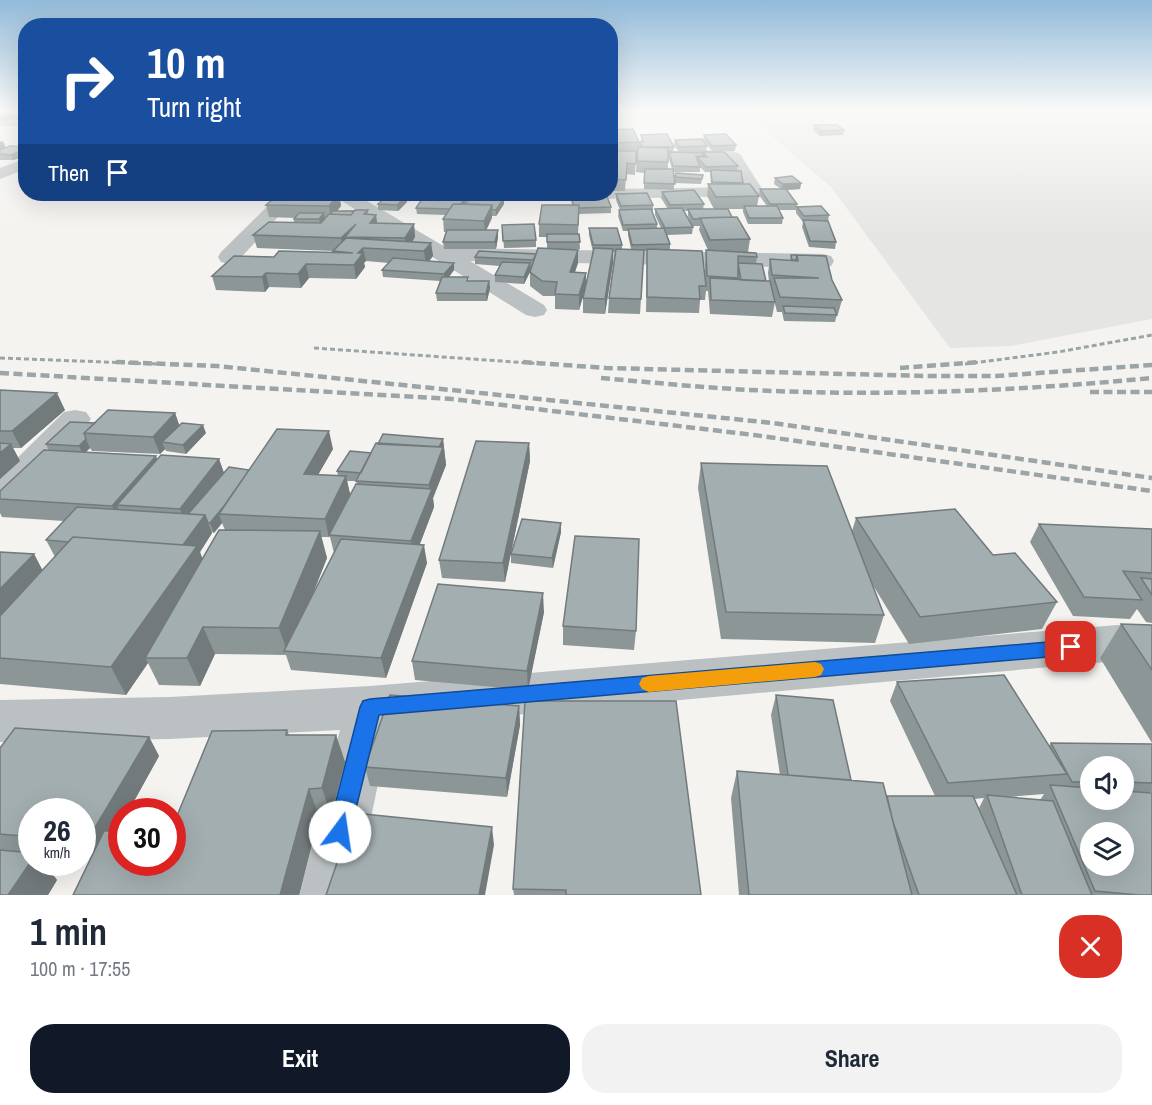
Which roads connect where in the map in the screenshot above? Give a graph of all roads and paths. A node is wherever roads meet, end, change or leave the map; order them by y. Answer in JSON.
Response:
{"nodes":[{"id":1,"x":618,"y":157,"type":"edge"},
{"id":2,"x":0,"y":164,"type":"edge"},
{"id":3,"x":18,"y":164,"type":"edge"},
{"id":4,"x":18,"y":166,"type":"edge"},
{"id":5,"x":0,"y":174,"type":"edge"},
{"id":6,"x":618,"y":193,"type":"edge"},
{"id":7,"x":283,"y":201,"type":"edge"},
{"id":8,"x":373,"y":201,"type":"edge"},
{"id":9,"x":532,"y":201,"type":"edge"},
{"id":10,"x":530,"y":214,"type":"dead end"},
{"id":11,"x":445,"y":254,"type":"junction"},
{"id":12,"x":229,"y":257,"type":"edge"},
{"id":13,"x":824,"y":261,"type":"edge"},
{"id":14,"x":535,"y":310,"type":"dead end"},
{"id":15,"x":75,"y":419,"type":"dead end"},
{"id":16,"x":0,"y":495,"type":"edge"},
{"id":17,"x":1152,"y":643,"type":"edge"},
{"id":18,"x":370,"y":707,"type":"junction"},
{"id":19,"x":0,"y":721,"type":"edge"},
{"id":20,"x":325,"y":895,"type":"edge"}],
"edges":[{"from":1,"to":6,"type":"street"},
{"from":2,"to":3,"type":"street"},
{"from":4,"to":5,"type":"street"},
{"from":7,"to":12,"type":"street"},
{"from":8,"to":11,"type":"street"},
{"from":9,"to":10,"type":"street"},
{"from":11,"to":13,"type":"street"},
{"from":11,"to":14,"type":"street"},
{"from":15,"to":16,"type":"street"},
{"from":17,"to":18,"type":"street"},
{"from":18,"to":19,"type":"street"},
{"from":18,"to":20,"type":"street"}]}
